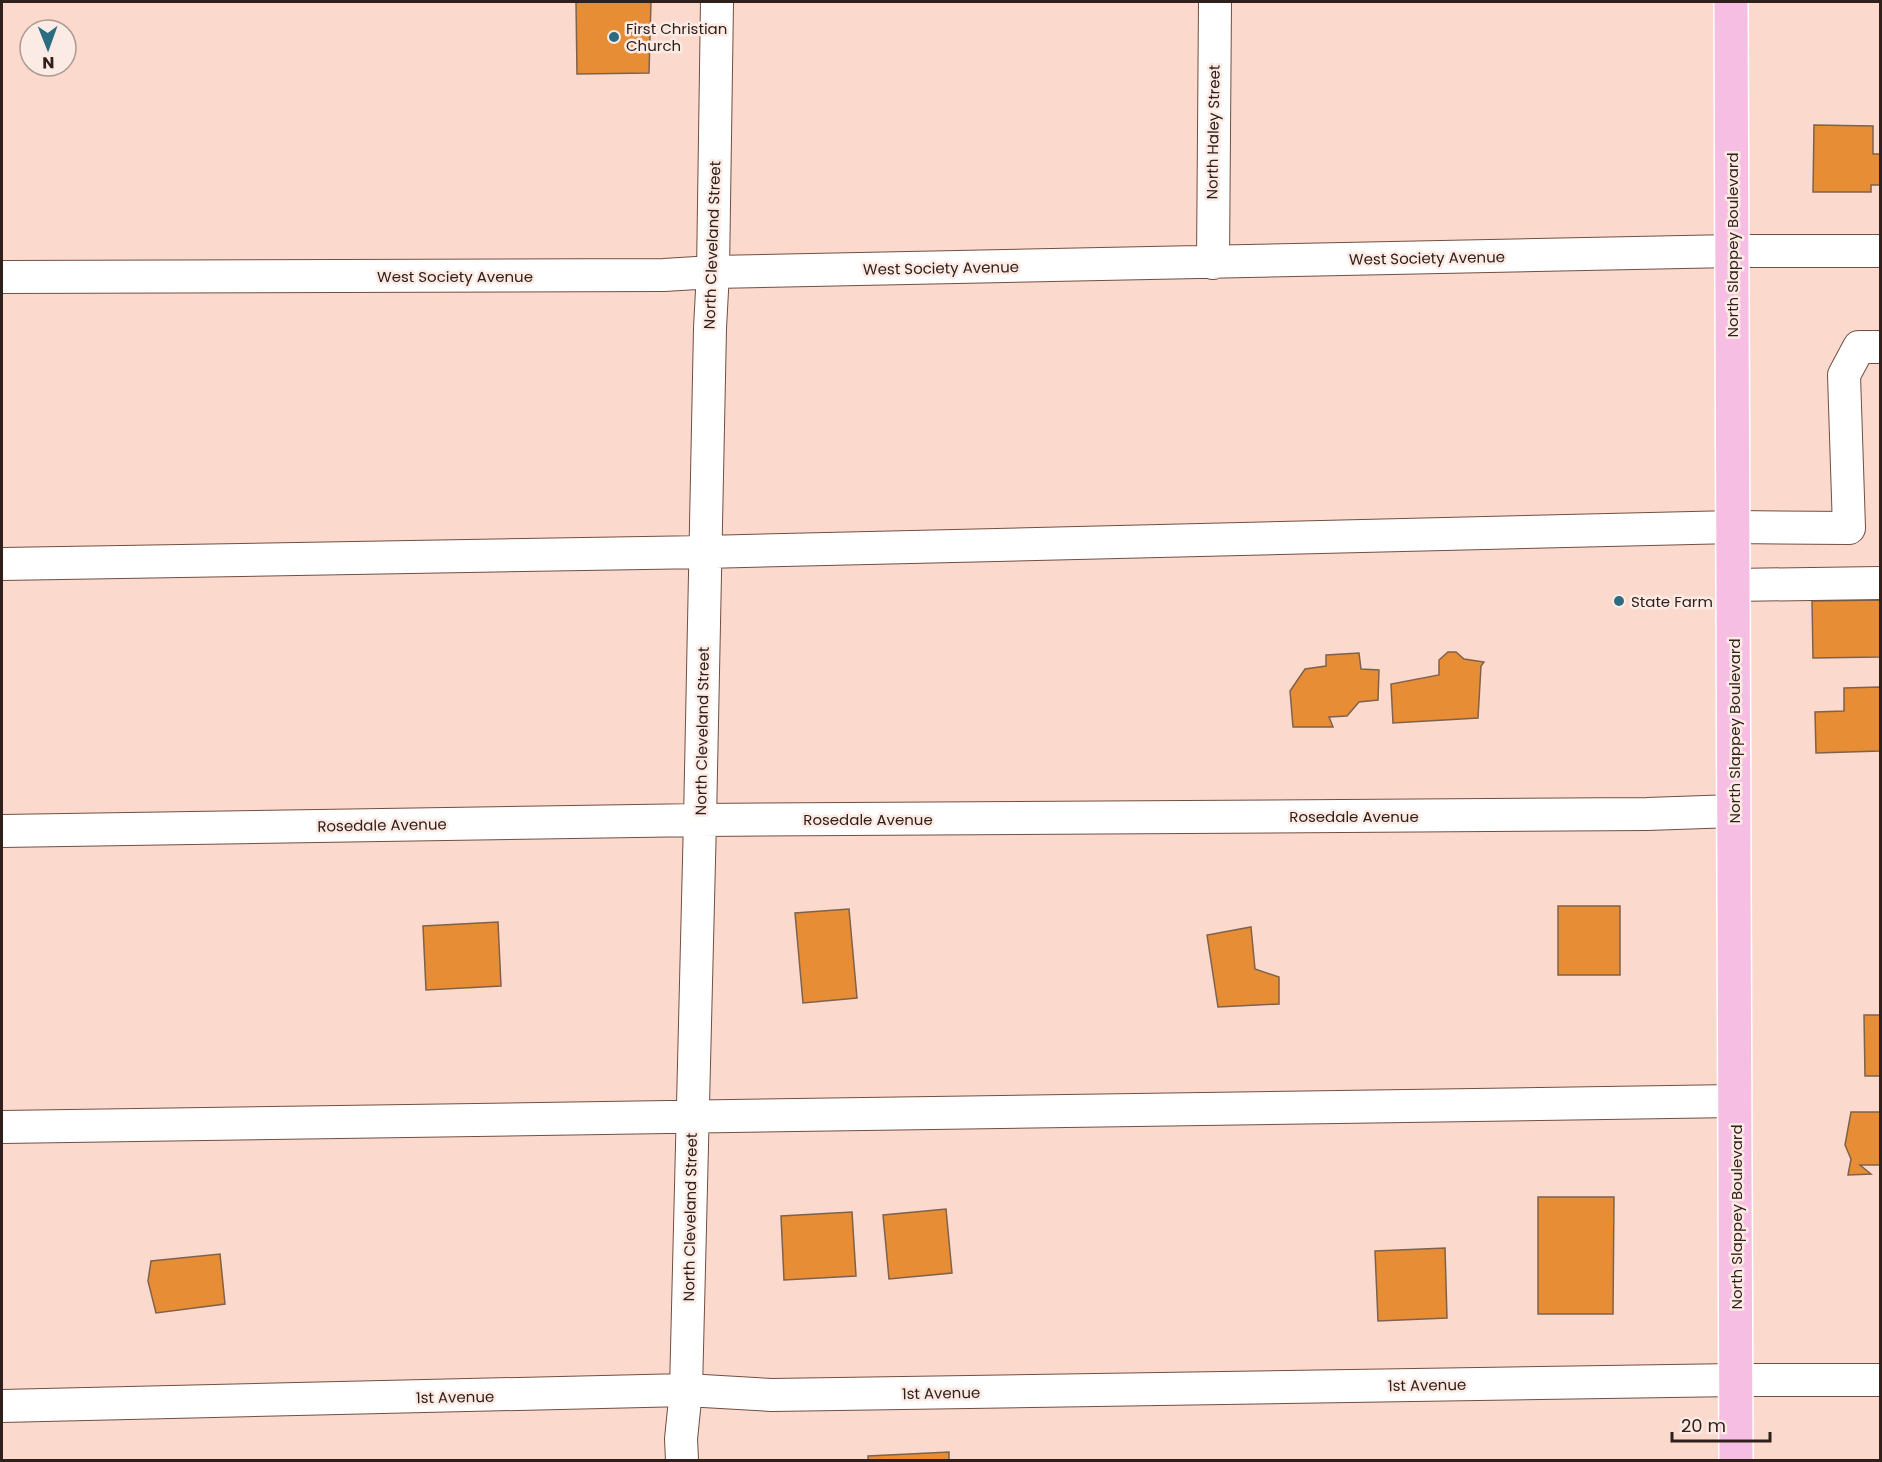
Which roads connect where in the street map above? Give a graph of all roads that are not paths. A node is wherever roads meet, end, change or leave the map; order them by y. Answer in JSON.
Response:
{"nodes":[{"id":1,"x":717,"y":2,"type":"edge"},
{"id":2,"x":1215,"y":2,"type":"edge"},
{"id":3,"x":1731,"y":2,"type":"edge"},
{"id":4,"x":1732,"y":251,"type":"junction"},
{"id":5,"x":1881,"y":251,"type":"edge"},
{"id":6,"x":1213,"y":263,"type":"junction"},
{"id":7,"x":713,"y":272,"type":"junction"},
{"id":8,"x":2,"y":277,"type":"edge"},
{"id":9,"x":1881,"y":347,"type":"edge"},
{"id":10,"x":1734,"y":528,"type":"junction"},
{"id":11,"x":705,"y":552,"type":"junction"},
{"id":12,"x":2,"y":564,"type":"edge"},
{"id":13,"x":1881,"y":583,"type":"edge"},
{"id":14,"x":1734,"y":585,"type":"junction"},
{"id":15,"x":1734,"y":811,"type":"junction"},
{"id":16,"x":700,"y":820,"type":"junction"},
{"id":17,"x":2,"y":831,"type":"edge"},
{"id":18,"x":1735,"y":1101,"type":"junction"},
{"id":19,"x":693,"y":1117,"type":"junction"},
{"id":20,"x":2,"y":1127,"type":"edge"},
{"id":21,"x":1736,"y":1380,"type":"junction"},
{"id":22,"x":1881,"y":1380,"type":"edge"},
{"id":23,"x":686,"y":1390,"type":"junction"},
{"id":24,"x":2,"y":1406,"type":"edge"},
{"id":25,"x":682,"y":1461,"type":"edge"},
{"id":26,"x":1736,"y":1461,"type":"edge"}],
"edges":[{"from":1,"to":7,"type":"street","name":"North Cleveland Street"},
{"from":2,"to":6,"type":"street","name":"North Haley Street"},
{"from":3,"to":4,"type":"main road","name":"North Slappey Boulevard"},
{"from":4,"to":5,"type":"street","name":"West Society Avenue"},
{"from":4,"to":6,"type":"street","name":"West Society Avenue"},
{"from":4,"to":10,"type":"main road","name":"North Slappey Boulevard"},
{"from":6,"to":7,"type":"street","name":"West Society Avenue"},
{"from":7,"to":8,"type":"street","name":"West Society Avenue"},
{"from":7,"to":11,"type":"street","name":"North Cleveland Street"},
{"from":9,"to":10,"type":"street"},
{"from":10,"to":11,"type":"street"},
{"from":10,"to":14,"type":"main road","name":"North Slappey Boulevard"},
{"from":11,"to":12,"type":"street"},
{"from":11,"to":16,"type":"street","name":"North Cleveland Street"},
{"from":13,"to":14,"type":"street"},
{"from":14,"to":15,"type":"main road","name":"North Slappey Boulevard"},
{"from":15,"to":16,"type":"street","name":"Rosedale Avenue"},
{"from":15,"to":18,"type":"main road","name":"North Slappey Boulevard"},
{"from":16,"to":17,"type":"street","name":"Rosedale Avenue"},
{"from":16,"to":19,"type":"street","name":"North Cleveland Street"},
{"from":18,"to":19,"type":"street"},
{"from":18,"to":21,"type":"main road","name":"North Slappey Boulevard"},
{"from":19,"to":20,"type":"street"},
{"from":19,"to":23,"type":"street","name":"North Cleveland Street"},
{"from":21,"to":22,"type":"street","name":"1st Avenue"},
{"from":21,"to":23,"type":"street","name":"1st Avenue"},
{"from":21,"to":26,"type":"main road","name":"North Slappey Boulevard"},
{"from":23,"to":24,"type":"street","name":"1st Avenue"},
{"from":23,"to":25,"type":"street","name":"North Cleveland Street"}]}
